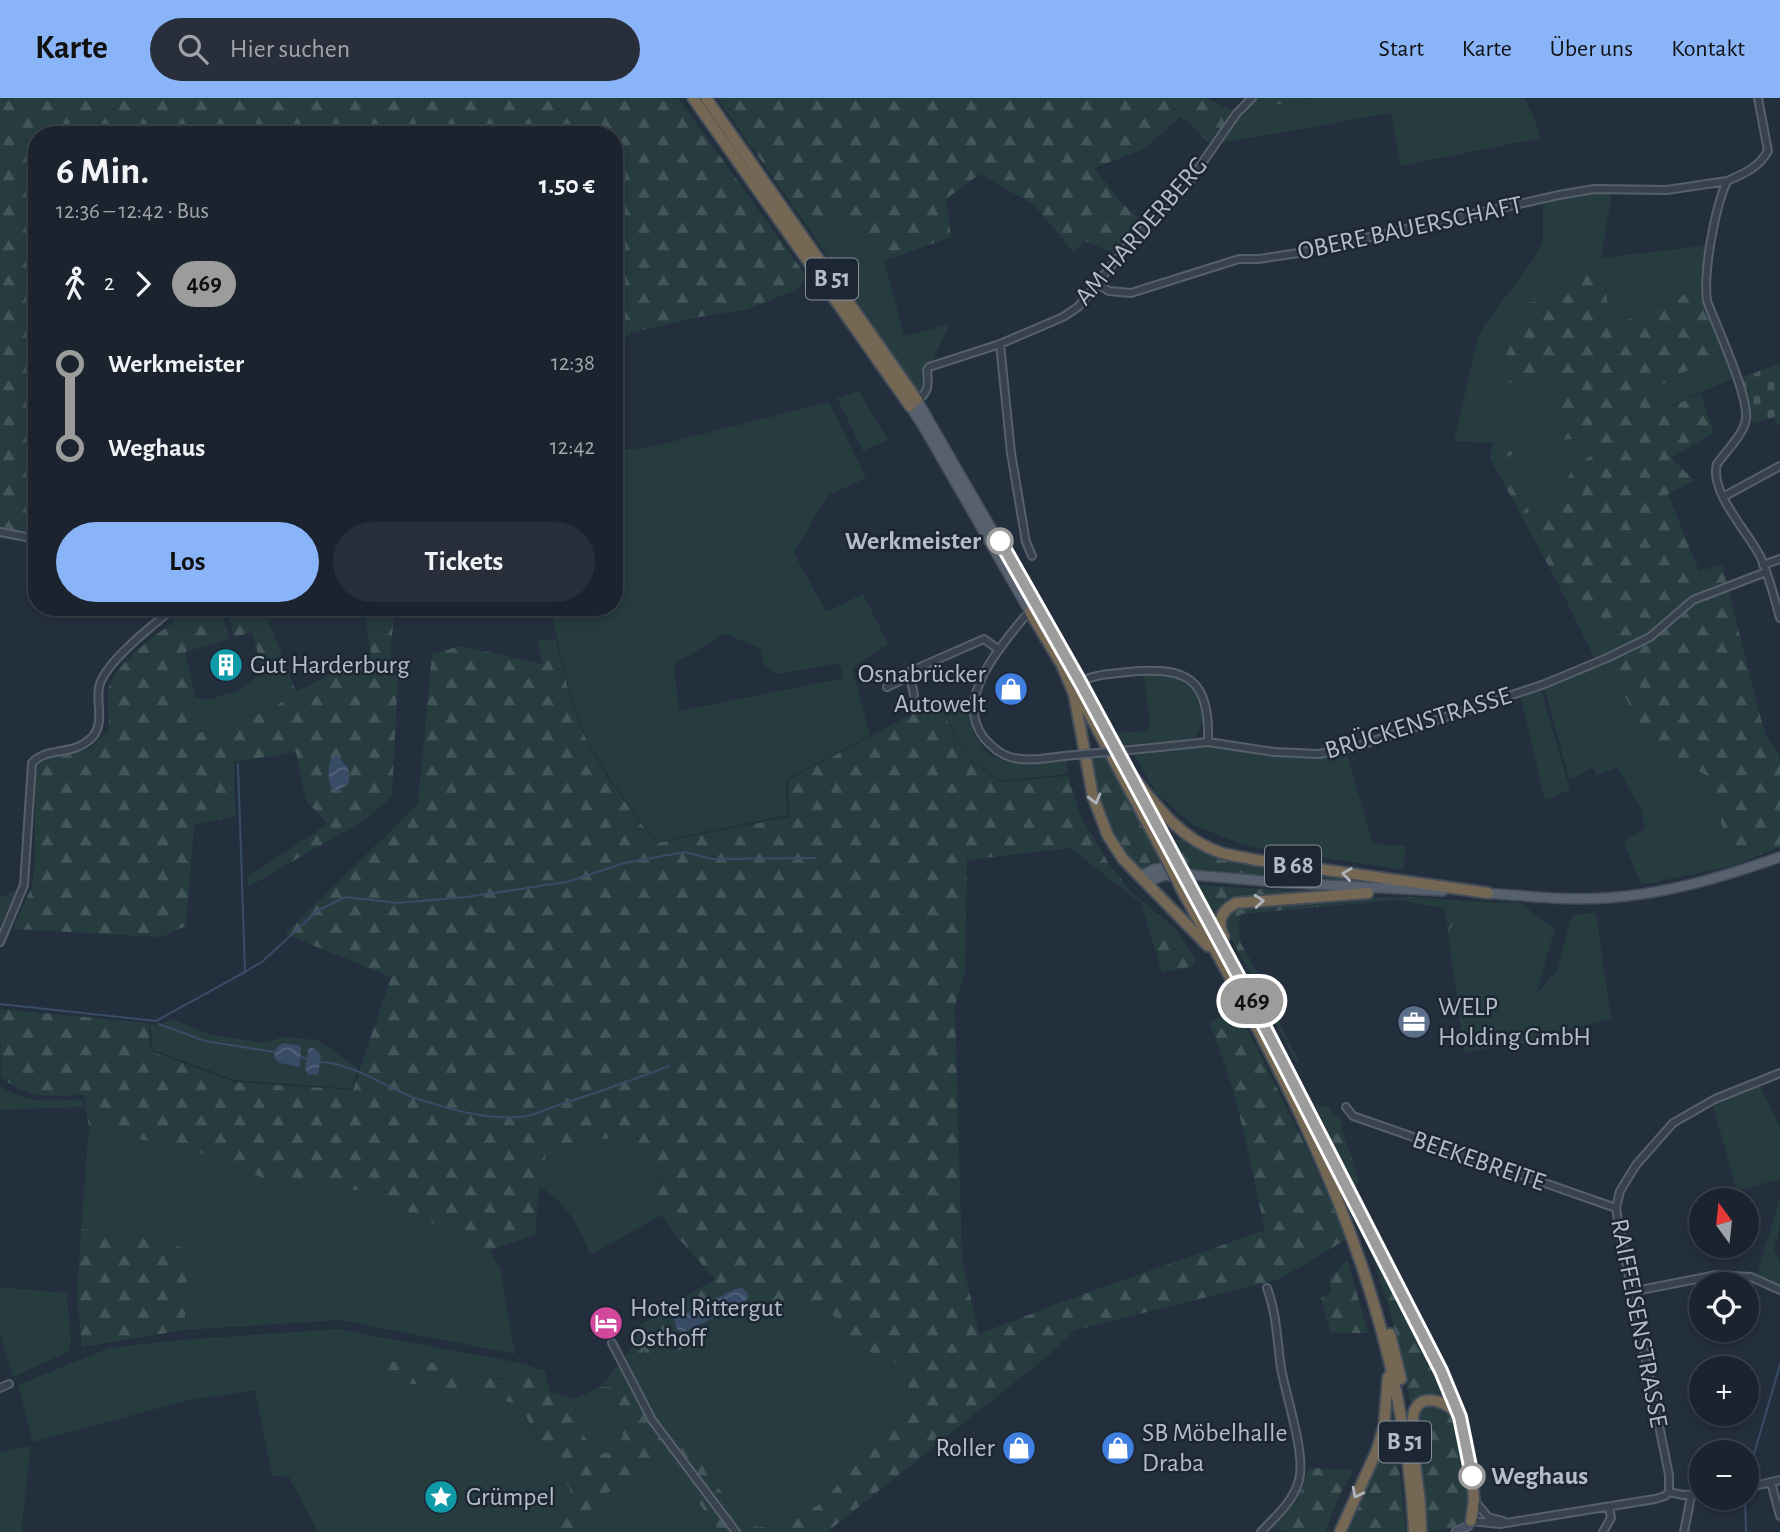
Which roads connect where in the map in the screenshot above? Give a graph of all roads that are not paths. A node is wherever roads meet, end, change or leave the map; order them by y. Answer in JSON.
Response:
{"nodes":[{"id":1,"x":693,"y":98,"type":"edge"},
{"id":2,"x":706,"y":98,"type":"edge"},
{"id":3,"x":1252,"y":98,"type":"edge"},
{"id":4,"x":1758,"y":98,"type":"edge"},
{"id":5,"x":1727,"y":181,"type":"junction"},
{"id":6,"x":1098,"y":284,"type":"junction"},
{"id":7,"x":1000,"y":344,"type":"junction"},
{"id":8,"x":913,"y":403,"type":"junction"},
{"id":9,"x":1780,"y":466,"type":"edge"},
{"id":10,"x":1723,"y":497,"type":"junction"},
{"id":11,"x":0,"y":532,"type":"edge"},
{"id":12,"x":28,"y":537,"type":"edge"},
{"id":13,"x":1032,"y":556,"type":"dead end"},
{"id":14,"x":1780,"y":559,"type":"edge"},
{"id":15,"x":1763,"y":565,"type":"junction"},
{"id":16,"x":1766,"y":572,"type":"junction"},
{"id":17,"x":1030,"y":612,"type":"junction"},
{"id":18,"x":164,"y":616,"type":"edge"},
{"id":19,"x":1780,"y":618,"type":"edge"},
{"id":20,"x":999,"y":650,"type":"junction"},
{"id":21,"x":1061,"y":663,"type":"junction"},
{"id":22,"x":909,"y":676,"type":"junction"},
{"id":23,"x":1080,"y":682,"type":"junction"},
{"id":24,"x":887,"y":687,"type":"dead end"},
{"id":25,"x":914,"y":695,"type":"dead end"},
{"id":26,"x":1208,"y":742,"type":"junction"},
{"id":27,"x":1130,"y":773,"type":"junction"},
{"id":28,"x":1780,"y":857,"type":"edge"},
{"id":29,"x":1172,"y":861,"type":"junction"},
{"id":30,"x":1143,"y":879,"type":"junction"},
{"id":31,"x":1368,"y":892,"type":"junction"},
{"id":32,"x":1488,"y":893,"type":"junction"},
{"id":33,"x":1189,"y":895,"type":"junction"},
{"id":34,"x":0,"y":942,"type":"edge"},
{"id":35,"x":1220,"y":959,"type":"junction"},
{"id":36,"x":1232,"y":963,"type":"junction"},
{"id":37,"x":1780,"y":1073,"type":"edge"},
{"id":38,"x":1346,"y":1107,"type":"dead end"},
{"id":39,"x":1313,"y":1122,"type":"junction"},
{"id":40,"x":1616,"y":1208,"type":"junction"},
{"id":41,"x":1267,"y":1288,"type":"dead end"},
{"id":42,"x":1780,"y":1290,"type":"edge"},
{"id":43,"x":1630,"y":1292,"type":"junction"},
{"id":44,"x":612,"y":1343,"type":"dead end"},
{"id":45,"x":1389,"y":1357,"type":"junction"},
{"id":46,"x":9,"y":1384,"type":"dead end"},
{"id":47,"x":0,"y":1388,"type":"edge"},
{"id":48,"x":1460,"y":1417,"type":"junction"},
{"id":49,"x":1414,"y":1451,"type":"junction"},
{"id":50,"x":1780,"y":1480,"type":"edge"},
{"id":51,"x":1771,"y":1482,"type":"junction"},
{"id":52,"x":1759,"y":1485,"type":"edge"},
{"id":53,"x":1669,"y":1492,"type":"junction"},
{"id":54,"x":1689,"y":1496,"type":"edge"},
{"id":55,"x":1474,"y":1500,"type":"junction"},
{"id":56,"x":1689,"y":1506,"type":"edge"},
{"id":57,"x":1609,"y":1507,"type":"junction"},
{"id":58,"x":1780,"y":1516,"type":"edge"},
{"id":59,"x":1471,"y":1521,"type":"junction"},
{"id":60,"x":1519,"y":1522,"type":"junction"},
{"id":61,"x":736,"y":1532,"type":"edge"},
{"id":62,"x":1261,"y":1532,"type":"edge"},
{"id":63,"x":1340,"y":1532,"type":"edge"},
{"id":64,"x":1414,"y":1532,"type":"edge"},
{"id":65,"x":1421,"y":1532,"type":"edge"},
{"id":66,"x":1456,"y":1532,"type":"edge"},
{"id":67,"x":1603,"y":1532,"type":"edge"},
{"id":68,"x":1684,"y":1532,"type":"edge"}],
"edges":[{"from":1,"to":8,"type":"highway","number":"B 51"},
{"from":2,"to":8,"type":"highway","number":"B 51"},
{"from":3,"to":6,"type":"street","name":"AM HARDERBERG"},
{"from":4,"to":5,"type":"street","name":"OBERE BAUERSCHAFT"},
{"from":5,"to":6,"type":"street","name":"OBERE BAUERSCHAFT"},
{"from":5,"to":10,"type":"street"},
{"from":6,"to":7,"type":"street","name":"AM HARDERBERG"},
{"from":7,"to":8,"type":"street","name":"AM HARDERBERG"},
{"from":7,"to":13,"type":"street"},
{"from":8,"to":17,"type":"main road","number":"B 51"},
{"from":8,"to":23,"type":"main road","number":"B 51"},
{"from":9,"to":10,"type":"street"},
{"from":10,"to":15,"type":"street"},
{"from":11,"to":12,"type":"street"},
{"from":14,"to":15,"type":"street"},
{"from":15,"to":16,"type":"street"},
{"from":16,"to":19,"type":"street"},
{"from":16,"to":26,"type":"street","name":"BRÜCKENSTRASSE"},
{"from":17,"to":20,"type":"street","name":"BRÜCKENSTRASSE"},
{"from":17,"to":21,"type":"highway","number":"B 51"},
{"from":18,"to":34,"type":"street"},
{"from":20,"to":22,"type":"street"},
{"from":20,"to":26,"type":"street","name":"BRÜCKENSTRASSE","bridge":true},
{"from":21,"to":29,"type":"highway","number":"B 51"},
{"from":21,"to":30,"type":"highway","one_way":true},
{"from":22,"to":24,"type":"street"},
{"from":22,"to":25,"type":"street"},
{"from":23,"to":26,"type":"street"},
{"from":23,"to":27,"type":"highway","number":"B 51"},
{"from":27,"to":29,"type":"highway","number":"B 51"},
{"from":32,"to":27,"type":"highway","number":"B 68","one_way":true},
{"from":28,"to":32,"type":"main road","number":"B 68"},
{"from":29,"to":33,"type":"highway","number":"B 51","bridge":true},
{"from":30,"to":31,"type":"main road","number":"B 68"},
{"from":30,"to":32,"type":"main road","number":"B 68"},
{"from":30,"to":35,"type":"highway"},
{"from":31,"to":32,"type":"main road","number":"B 68"},
{"from":36,"to":31,"type":"highway","number":"B 68","one_way":true},
{"from":33,"to":35,"type":"highway","number":"B 51"},
{"from":33,"to":36,"type":"highway","number":"B 51"},
{"from":35,"to":45,"type":"highway","number":"B 51"},
{"from":36,"to":39,"type":"highway","number":"B 51"},
{"from":37,"to":40,"type":"street","name":"RAIFFEISENSTRASSE"},
{"from":38,"to":40,"type":"street","name":"BEEKEBREITE"},
{"from":39,"to":48,"type":"highway"},
{"from":39,"to":49,"type":"highway","number":"B 51"},
{"from":40,"to":43,"type":"street","name":"RAIFFEISENSTRASSE"},
{"from":41,"to":62,"type":"street"},
{"from":42,"to":43,"type":"street"},
{"from":43,"to":53,"type":"street","name":"RAIFFEISENSTRASSE"},
{"from":44,"to":61,"type":"street"},
{"from":45,"to":63,"type":"highway","one_way":true},
{"from":45,"to":64,"type":"highway","number":"B 51"},
{"from":46,"to":47,"type":"street"},
{"from":48,"to":49,"type":"highway"},
{"from":48,"to":55,"type":"highway"},
{"from":49,"to":65,"type":"highway","number":"B 51"},
{"from":50,"to":51,"type":"street"},
{"from":51,"to":52,"type":"street"},
{"from":51,"to":58,"type":"street"},
{"from":53,"to":54,"type":"street"},
{"from":53,"to":57,"type":"street"},
{"from":55,"to":59,"type":"highway"},
{"from":55,"to":60,"type":"street"},
{"from":56,"to":68,"type":"street"},
{"from":57,"to":60,"type":"street"},
{"from":57,"to":67,"type":"street"},
{"from":59,"to":60,"type":"street"},
{"from":59,"to":66,"type":"street"}]}
